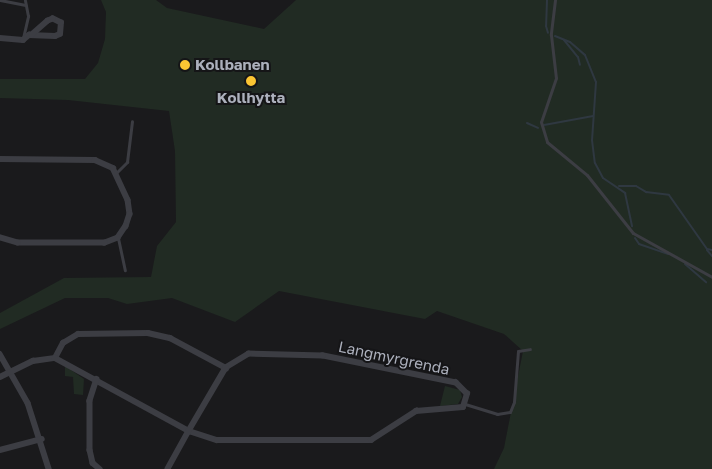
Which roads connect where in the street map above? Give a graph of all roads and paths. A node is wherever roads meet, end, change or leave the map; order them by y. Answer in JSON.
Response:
{"nodes":[{"id":1,"x":0,"y":0,"type":"edge"},
{"id":2,"x":25,"y":0,"type":"edge"},
{"id":3,"x":555,"y":0,"type":"edge"},
{"id":4,"x":26,"y":5,"type":"junction"},
{"id":5,"x":32,"y":36,"type":"junction"},
{"id":6,"x":0,"y":38,"type":"edge"},
{"id":7,"x":23,"y":40,"type":"junction"},
{"id":8,"x":132,"y":121,"type":"dead end"},
{"id":9,"x":0,"y":159,"type":"edge"},
{"id":10,"x":116,"y":173,"type":"junction"},
{"id":11,"x":0,"y":238,"type":"edge"},
{"id":12,"x":118,"y":238,"type":"junction"},
{"id":13,"x":125,"y":270,"type":"dead end"},
{"id":14,"x":712,"y":277,"type":"edge"},
{"id":15,"x":530,"y":349,"type":"dead end"},
{"id":16,"x":0,"y":354,"type":"edge"},
{"id":17,"x":55,"y":358,"type":"junction"},
{"id":18,"x":226,"y":368,"type":"junction"},
{"id":19,"x":11,"y":371,"type":"junction"},
{"id":20,"x":0,"y":377,"type":"edge"},
{"id":21,"x":97,"y":379,"type":"junction"},
{"id":22,"x":465,"y":404,"type":"junction"},
{"id":23,"x":189,"y":431,"type":"junction"},
{"id":24,"x":42,"y":439,"type":"junction"},
{"id":25,"x":0,"y":450,"type":"edge"},
{"id":26,"x":49,"y":469,"type":"edge"},
{"id":27,"x":100,"y":469,"type":"edge"},
{"id":28,"x":168,"y":469,"type":"edge"}],
"edges":[{"from":1,"to":4,"type":"lane"},
{"from":2,"to":4,"type":"lane"},
{"from":3,"to":14,"type":"lane"},
{"from":4,"to":7,"type":"lane"},
{"from":5,"to":5,"type":"street"},
{"from":5,"to":7,"type":"street"},
{"from":6,"to":7,"type":"street"},
{"from":8,"to":10,"type":"lane"},
{"from":9,"to":10,"type":"street"},
{"from":10,"to":12,"type":"street"},
{"from":11,"to":12,"type":"street"},
{"from":12,"to":13,"type":"lane"},
{"from":15,"to":22,"type":"lane"},
{"from":16,"to":19,"type":"street"},
{"from":17,"to":18,"type":"street"},
{"from":17,"to":19,"type":"street"},
{"from":17,"to":21,"type":"street"},
{"from":18,"to":22,"type":"street","name":"Langmyrgrenda"},
{"from":18,"to":23,"type":"street","name":"Langmyrgrenda"},
{"from":19,"to":20,"type":"street"},
{"from":19,"to":24,"type":"street"},
{"from":21,"to":23,"type":"street"},
{"from":21,"to":27,"type":"street"},
{"from":22,"to":23,"type":"street"},
{"from":23,"to":28,"type":"street","name":"Langmyrgrenda"},
{"from":24,"to":25,"type":"street"},
{"from":24,"to":26,"type":"street"}]}
